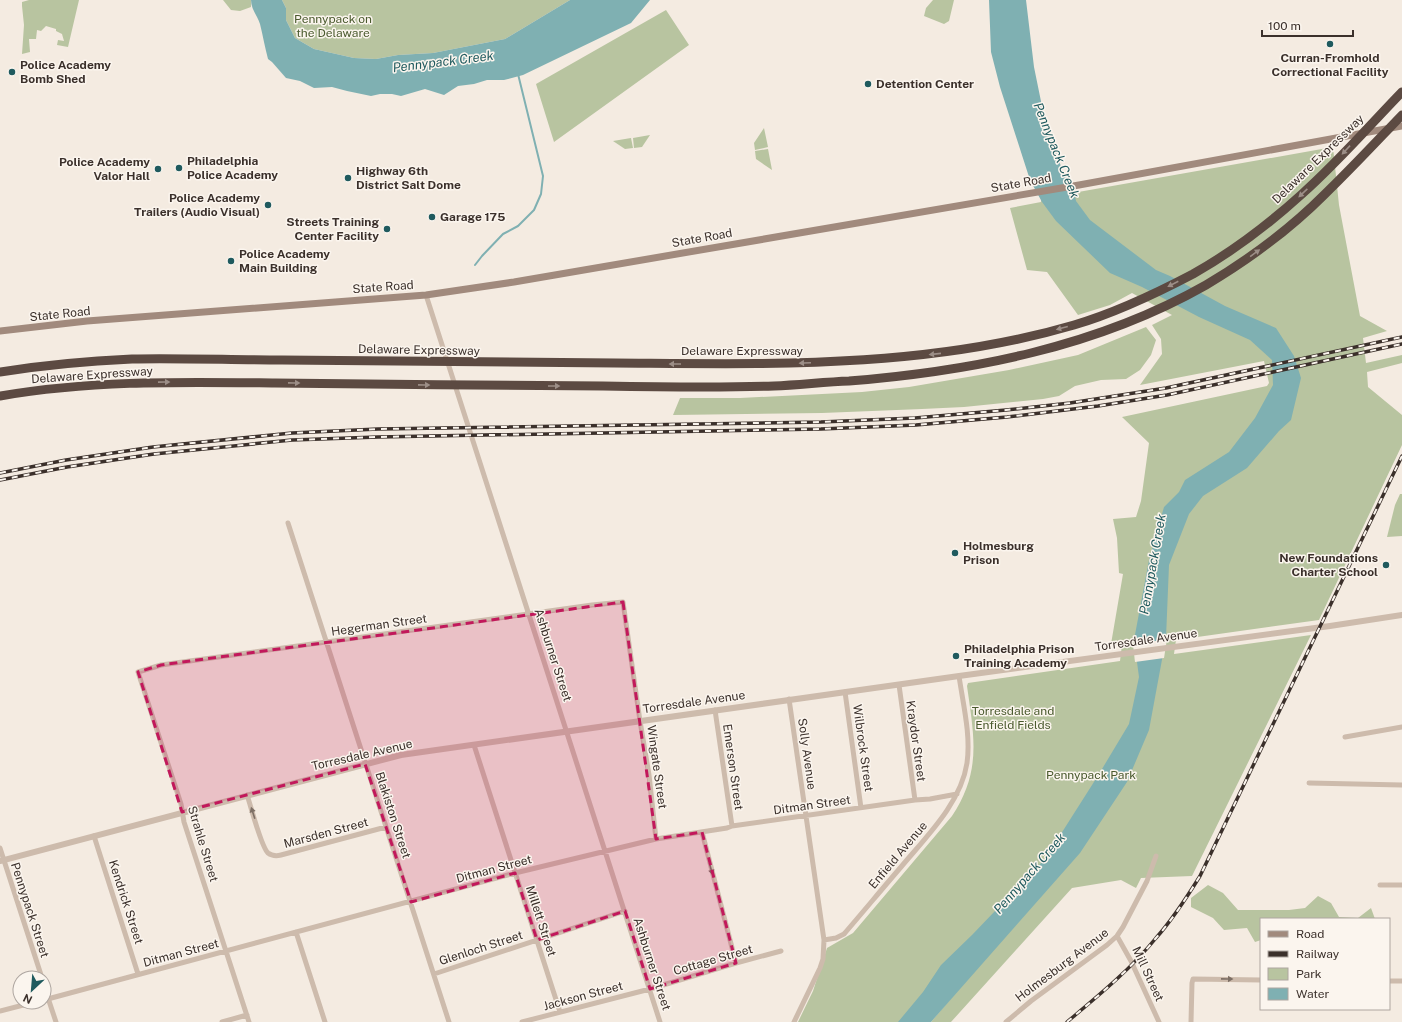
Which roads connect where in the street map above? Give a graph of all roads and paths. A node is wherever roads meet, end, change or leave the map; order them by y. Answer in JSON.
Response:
{"nodes":[{"id":1,"x":1402,"y":92,"type":"edge"},
{"id":2,"x":1402,"y":115,"type":"edge"},
{"id":3,"x":1402,"y":126,"type":"edge"},
{"id":4,"x":426,"y":295,"type":"junction"},
{"id":5,"x":0,"y":331,"type":"edge"},
{"id":6,"x":0,"y":372,"type":"edge"},
{"id":7,"x":0,"y":396,"type":"edge"},
{"id":8,"x":288,"y":523,"type":"dead end"},
{"id":9,"x":624,"y":603,"type":"joint"},
{"id":10,"x":529,"y":614,"type":"junction"},
{"id":11,"x":1402,"y":615,"type":"edge"},
{"id":12,"x":327,"y":642,"type":"junction"},
{"id":13,"x":138,"y":672,"type":"joint"},
{"id":14,"x":959,"y":676,"type":"junction"},
{"id":15,"x":898,"y":685,"type":"junction"},
{"id":16,"x":845,"y":692,"type":"junction"},
{"id":17,"x":790,"y":699,"type":"junction"},
{"id":18,"x":715,"y":710,"type":"junction"},
{"id":19,"x":640,"y":721,"type":"junction"},
{"id":20,"x":1402,"y":728,"type":"edge"},
{"id":21,"x":567,"y":731,"type":"junction"},
{"id":22,"x":1345,"y":738,"type":"dead end"},
{"id":23,"x":474,"y":745,"type":"junction"},
{"id":24,"x":365,"y":764,"type":"junction"},
{"id":25,"x":1309,"y":783,"type":"dead end"},
{"id":26,"x":1402,"y":785,"type":"edge"},
{"id":27,"x":957,"y":794,"type":"junction"},
{"id":28,"x":247,"y":795,"type":"junction"},
{"id":29,"x":915,"y":800,"type":"junction"},
{"id":30,"x":861,"y":808,"type":"junction"},
{"id":31,"x":182,"y":812,"type":"junction"},
{"id":32,"x":806,"y":816,"type":"junction"},
{"id":33,"x":732,"y":826,"type":"junction"},
{"id":34,"x":386,"y":827,"type":"junction"},
{"id":35,"x":702,"y":832,"type":"junction"},
{"id":36,"x":94,"y":836,"type":"junction"},
{"id":37,"x":656,"y":838,"type":"junction"},
{"id":38,"x":0,"y":848,"type":"edge"},
{"id":39,"x":606,"y":851,"type":"junction"},
{"id":40,"x":1156,"y":856,"type":"dead end"},
{"id":41,"x":2,"y":860,"type":"edge"},
{"id":42,"x":515,"y":873,"type":"junction"},
{"id":43,"x":1380,"y":885,"type":"dead end"},
{"id":44,"x":1402,"y":885,"type":"edge"},
{"id":45,"x":410,"y":902,"type":"junction"},
{"id":46,"x":625,"y":911,"type":"junction"},
{"id":47,"x":296,"y":932,"type":"junction"},
{"id":48,"x":1117,"y":936,"type":"junction"},
{"id":49,"x":537,"y":940,"type":"junction"},
{"id":50,"x":824,"y":940,"type":"junction"},
{"id":51,"x":226,"y":951,"type":"junction"},
{"id":52,"x":781,"y":951,"type":"dead end"},
{"id":53,"x":736,"y":963,"type":"junction"},
{"id":54,"x":39,"y":970,"type":"edge"},
{"id":55,"x":138,"y":974,"type":"junction"},
{"id":56,"x":434,"y":974,"type":"junction"},
{"id":57,"x":1260,"y":980,"type":"edge"},
{"id":58,"x":1390,"y":981,"type":"edge"},
{"id":59,"x":1402,"y":981,"type":"edge"},
{"id":60,"x":650,"y":989,"type":"junction"},
{"id":61,"x":52,"y":997,"type":"edge"},
{"id":62,"x":12,"y":1008,"type":"edge"},
{"id":63,"x":51,"y":1010,"type":"edge"},
{"id":64,"x":0,"y":1011,"type":"edge"},
{"id":65,"x":560,"y":1012,"type":"junction"},
{"id":66,"x":247,"y":1015,"type":"junction"},
{"id":67,"x":56,"y":1022,"type":"edge"},
{"id":68,"x":222,"y":1022,"type":"edge"},
{"id":69,"x":249,"y":1022,"type":"edge"},
{"id":70,"x":325,"y":1022,"type":"edge"},
{"id":71,"x":449,"y":1022,"type":"edge"},
{"id":72,"x":522,"y":1022,"type":"edge"},
{"id":73,"x":660,"y":1022,"type":"edge"},
{"id":74,"x":794,"y":1022,"type":"edge"},
{"id":75,"x":1006,"y":1022,"type":"edge"},
{"id":76,"x":1159,"y":1022,"type":"edge"},
{"id":77,"x":1191,"y":1022,"type":"edge"}],
"edges":[{"from":1,"to":6,"type":"highway","name":"Delaware Expressway","one_way":true},
{"from":7,"to":2,"type":"highway","name":"Delaware Expressway","one_way":true},
{"from":3,"to":4,"type":"main road","name":"State Road"},
{"from":4,"to":5,"type":"main road","name":"State Road"},
{"from":4,"to":10,"type":"street","name":"Ashburner Street"},
{"from":8,"to":12,"type":"street","name":"Blakiston Street"},
{"from":9,"to":10,"type":"street","name":"Hegerman Street"},
{"from":9,"to":19,"type":"street","name":"Wingate Street"},
{"from":10,"to":12,"type":"street","name":"Hegerman Street"},
{"from":10,"to":21,"type":"street","name":"Ashburner Street"},
{"from":11,"to":14,"type":"street","name":"Torresdale Avenue"},
{"from":12,"to":13,"type":"street","name":"Hegerman Street"},
{"from":12,"to":24,"type":"street","name":"Blakiston Street"},
{"from":13,"to":31,"type":"street","name":"Strahle Street"},
{"from":14,"to":15,"type":"street","name":"Torresdale Avenue"},
{"from":14,"to":27,"type":"street","name":"Enfield Avenue"},
{"from":15,"to":16,"type":"street","name":"Torresdale Avenue"},
{"from":15,"to":29,"type":"street","name":"Kraydor Street"},
{"from":16,"to":17,"type":"street","name":"Torresdale Avenue"},
{"from":16,"to":30,"type":"street","name":"Wilbrock Street"},
{"from":17,"to":18,"type":"street","name":"Torresdale Avenue"},
{"from":17,"to":32,"type":"street","name":"Solly Avenue"},
{"from":18,"to":19,"type":"street","name":"Torresdale Avenue"},
{"from":18,"to":33,"type":"street","name":"Emerson Street"},
{"from":19,"to":21,"type":"street","name":"Torresdale Avenue"},
{"from":19,"to":37,"type":"street","name":"Wingate Street"},
{"from":20,"to":22,"type":"street"},
{"from":21,"to":23,"type":"street","name":"Torresdale Avenue"},
{"from":21,"to":39,"type":"street","name":"Ashburner Street"},
{"from":23,"to":24,"type":"street","name":"Torresdale Avenue"},
{"from":23,"to":42,"type":"street","name":"Millett Street"},
{"from":24,"to":28,"type":"street","name":"Torresdale Avenue"},
{"from":24,"to":34,"type":"street","name":"Blakiston Street"},
{"from":25,"to":26,"type":"street"},
{"from":27,"to":29,"type":"street","name":"Ditman Street"},
{"from":27,"to":50,"type":"street","name":"Enfield Avenue"},
{"from":28,"to":31,"type":"street","name":"Torresdale Avenue"},
{"from":34,"to":28,"type":"street","name":"Marsden Street","one_way":true},
{"from":29,"to":30,"type":"street","name":"Ditman Street"},
{"from":30,"to":32,"type":"street","name":"Ditman Street"},
{"from":31,"to":36,"type":"street","name":"Torresdale Avenue"},
{"from":31,"to":51,"type":"street","name":"Strahle Street"},
{"from":32,"to":33,"type":"street","name":"Ditman Street"},
{"from":32,"to":50,"type":"street","name":"Solly Avenue"},
{"from":33,"to":35,"type":"street","name":"Ditman Street"},
{"from":34,"to":45,"type":"street","name":"Blakiston Street"},
{"from":35,"to":37,"type":"street","name":"Ditman Street"},
{"from":35,"to":53,"type":"street","one_way":true},
{"from":36,"to":41,"type":"street","name":"Torresdale Avenue"},
{"from":36,"to":55,"type":"street","name":"Kendrick Street"},
{"from":37,"to":39,"type":"street","name":"Ditman Street"},
{"from":38,"to":41,"type":"street","name":"Pennypack Street"},
{"from":39,"to":42,"type":"street","name":"Ditman Street"},
{"from":39,"to":46,"type":"street","name":"Ashburner Street"},
{"from":40,"to":48,"type":"street","name":"Holmesburg Avenue"},
{"from":41,"to":54,"type":"street","name":"Pennypack Street"},
{"from":42,"to":45,"type":"street","name":"Ditman Street"},
{"from":42,"to":49,"type":"street","name":"Millett Street"},
{"from":43,"to":44,"type":"street"},
{"from":45,"to":47,"type":"street","name":"Ditman Street"},
{"from":45,"to":56,"type":"street","name":"Blakiston Street"},
{"from":46,"to":49,"type":"street","name":"Glenloch Street"},
{"from":46,"to":60,"type":"street","name":"Ashburner Street"},
{"from":47,"to":51,"type":"street","name":"Ditman Street"},
{"from":47,"to":70,"type":"street"},
{"from":48,"to":75,"type":"street","name":"Holmesburg Avenue"},
{"from":48,"to":76,"type":"street","name":"Mill Street"},
{"from":49,"to":56,"type":"street","name":"Glenloch Street"},
{"from":49,"to":65,"type":"street","name":"Millett Street"},
{"from":50,"to":74,"type":"street"},
{"from":51,"to":55,"type":"street","name":"Ditman Street"},
{"from":51,"to":66,"type":"street","name":"Strahle Street"},
{"from":52,"to":53,"type":"street","name":"Cottage Street"},
{"from":53,"to":60,"type":"street","name":"Cottage Street"},
{"from":55,"to":61,"type":"street","name":"Ditman Street"},
{"from":56,"to":71,"type":"street","name":"Blakiston Street"},
{"from":77,"to":57,"type":"street","one_way":true},
{"from":58,"to":59,"type":"street"},
{"from":60,"to":65,"type":"street","name":"Jackson Street"},
{"from":60,"to":73,"type":"street","name":"Ashburner Street"},
{"from":62,"to":64,"type":"street"},
{"from":63,"to":67,"type":"street"},
{"from":65,"to":72,"type":"street","name":"Jackson Street"},
{"from":66,"to":68,"type":"street"},
{"from":66,"to":69,"type":"street","name":"Strahle Street"}]}
